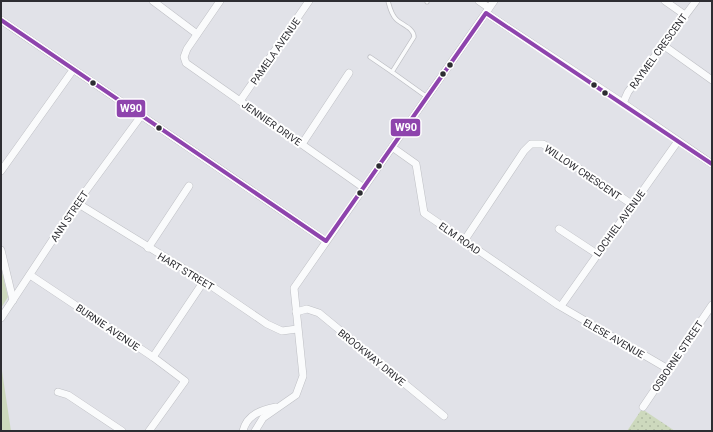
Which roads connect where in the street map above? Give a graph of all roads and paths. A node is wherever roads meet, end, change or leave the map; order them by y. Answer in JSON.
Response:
{"nodes":[{"id":1,"x":154,"y":1,"type":"edge"},
{"id":2,"x":220,"y":1,"type":"edge"},
{"id":3,"x":309,"y":1,"type":"edge"},
{"id":4,"x":388,"y":1,"type":"edge"},
{"id":5,"x":478,"y":1,"type":"edge"},
{"id":6,"x":494,"y":1,"type":"edge"},
{"id":7,"x":665,"y":1,"type":"edge"},
{"id":8,"x":696,"y":1,"type":"edge"},
{"id":9,"x":488,"y":11,"type":"junction"},
{"id":10,"x":685,"y":15,"type":"junction"},
{"id":11,"x":1,"y":20,"type":"edge"},
{"id":12,"x":197,"y":34,"type":"junction"},
{"id":13,"x":663,"y":45,"type":"junction"},
{"id":14,"x":370,"y":57,"type":"dead end"},
{"id":15,"x":73,"y":70,"type":"junction"},
{"id":16,"x":392,"y":72,"type":"junction"},
{"id":17,"x":349,"y":73,"type":"dead end"},
{"id":18,"x":712,"y":80,"type":"edge"},
{"id":19,"x":427,"y":97,"type":"junction"},
{"id":20,"x":240,"y":101,"type":"junction"},
{"id":21,"x":623,"y":103,"type":"junction"},
{"id":22,"x":141,"y":116,"type":"junction"},
{"id":23,"x":678,"y":141,"type":"junction"},
{"id":24,"x":302,"y":144,"type":"junction"},
{"id":25,"x":392,"y":147,"type":"junction"},
{"id":26,"x":712,"y":164,"type":"edge"},
{"id":27,"x":1,"y":171,"type":"edge"},
{"id":28,"x":189,"y":186,"type":"dead end"},
{"id":29,"x":364,"y":188,"type":"junction"},
{"id":30,"x":77,"y":203,"type":"junction"},
{"id":31,"x":633,"y":205,"type":"junction"},
{"id":32,"x":559,"y":229,"type":"dead end"},
{"id":33,"x":326,"y":241,"type":"junction"},
{"id":34,"x":464,"y":241,"type":"junction"},
{"id":35,"x":148,"y":248,"type":"junction"},
{"id":36,"x":1,"y":250,"type":"edge"},
{"id":37,"x":597,"y":254,"type":"junction"},
{"id":38,"x":30,"y":275,"type":"junction"},
{"id":39,"x":204,"y":282,"type":"junction"},
{"id":40,"x":13,"y":300,"type":"junction"},
{"id":41,"x":712,"y":305,"type":"edge"},
{"id":42,"x":561,"y":306,"type":"junction"},
{"id":43,"x":296,"y":312,"type":"junction"},
{"id":44,"x":1,"y":318,"type":"edge"},
{"id":45,"x":297,"y":329,"type":"junction"},
{"id":46,"x":153,"y":357,"type":"junction"},
{"id":47,"x":668,"y":369,"type":"junction"},
{"id":48,"x":58,"y":392,"type":"dead end"},
{"id":49,"x":280,"y":406,"type":"junction"},
{"id":50,"x":642,"y":407,"type":"dead end"},
{"id":51,"x":444,"y":416,"type":"dead end"},
{"id":52,"x":122,"y":431,"type":"edge"},
{"id":53,"x":150,"y":431,"type":"edge"},
{"id":54,"x":243,"y":431,"type":"edge"},
{"id":55,"x":255,"y":431,"type":"edge"}],
"edges":[{"from":1,"to":12,"type":"street"},
{"from":2,"to":12,"type":"street"},
{"from":3,"to":20,"type":"street","name":"PAMELA AVENUE"},
{"from":4,"to":16,"type":"lane"},
{"from":5,"to":9,"type":"street"},
{"from":6,"to":9,"type":"street"},
{"from":7,"to":10,"type":"street"},
{"from":8,"to":10,"type":"street","name":"RAYMEL CRESCENT"},
{"from":9,"to":19,"type":"street"},
{"from":9,"to":21,"type":"street"},
{"from":10,"to":13,"type":"street","name":"RAYMEL CRESCENT"},
{"from":11,"to":15,"type":"street"},
{"from":12,"to":20,"type":"street","name":"JENNIER DRIVE"},
{"from":13,"to":18,"type":"street"},
{"from":13,"to":21,"type":"street","name":"RAYMEL CRESCENT"},
{"from":14,"to":16,"type":"lane"},
{"from":15,"to":22,"type":"street"},
{"from":15,"to":27,"type":"street"},
{"from":16,"to":19,"type":"lane"},
{"from":17,"to":24,"type":"street"},
{"from":19,"to":25,"type":"street"},
{"from":20,"to":24,"type":"street","name":"JENNIER DRIVE"},
{"from":21,"to":23,"type":"street"},
{"from":22,"to":30,"type":"street","name":"ANN STREET"},
{"from":22,"to":33,"type":"street"},
{"from":23,"to":26,"type":"street"},
{"from":23,"to":31,"type":"street","name":"LOCHIEL AVENUE"},
{"from":24,"to":29,"type":"street","name":"JENNIER DRIVE"},
{"from":25,"to":29,"type":"street"},
{"from":25,"to":34,"type":"street","name":"ELM ROAD"},
{"from":28,"to":35,"type":"street"},
{"from":29,"to":33,"type":"street"},
{"from":30,"to":35,"type":"street","name":"HART STREET"},
{"from":30,"to":38,"type":"street","name":"ANN STREET"},
{"from":31,"to":34,"type":"street","name":"WILLOW CRESCENT"},
{"from":31,"to":37,"type":"street","name":"LOCHIEL AVENUE"},
{"from":32,"to":37,"type":"street"},
{"from":33,"to":43,"type":"street"},
{"from":34,"to":42,"type":"street","name":"ELM ROAD"},
{"from":35,"to":39,"type":"street","name":"HART STREET"},
{"from":36,"to":40,"type":"street"},
{"from":37,"to":42,"type":"street","name":"LOCHIEL AVENUE"},
{"from":38,"to":40,"type":"street","name":"ANN STREET"},
{"from":38,"to":46,"type":"street","name":"BURNIE AVENUE"},
{"from":39,"to":45,"type":"street","name":"HART STREET"},
{"from":39,"to":46,"type":"street"},
{"from":40,"to":44,"type":"street","name":"ANN STREET"},
{"from":41,"to":47,"type":"street","name":"OSBORNE STREET"},
{"from":42,"to":47,"type":"street","name":"ELESE AVENUE"},
{"from":43,"to":45,"type":"street"},
{"from":43,"to":51,"type":"street","name":"BROOKWAY DRIVE"},
{"from":45,"to":49,"type":"street"},
{"from":46,"to":53,"type":"street","name":"BURNIE AVENUE"},
{"from":47,"to":50,"type":"street","name":"OSBORNE STREET"},
{"from":48,"to":52,"type":"street"},
{"from":49,"to":54,"type":"street"},
{"from":49,"to":55,"type":"street"}]}
